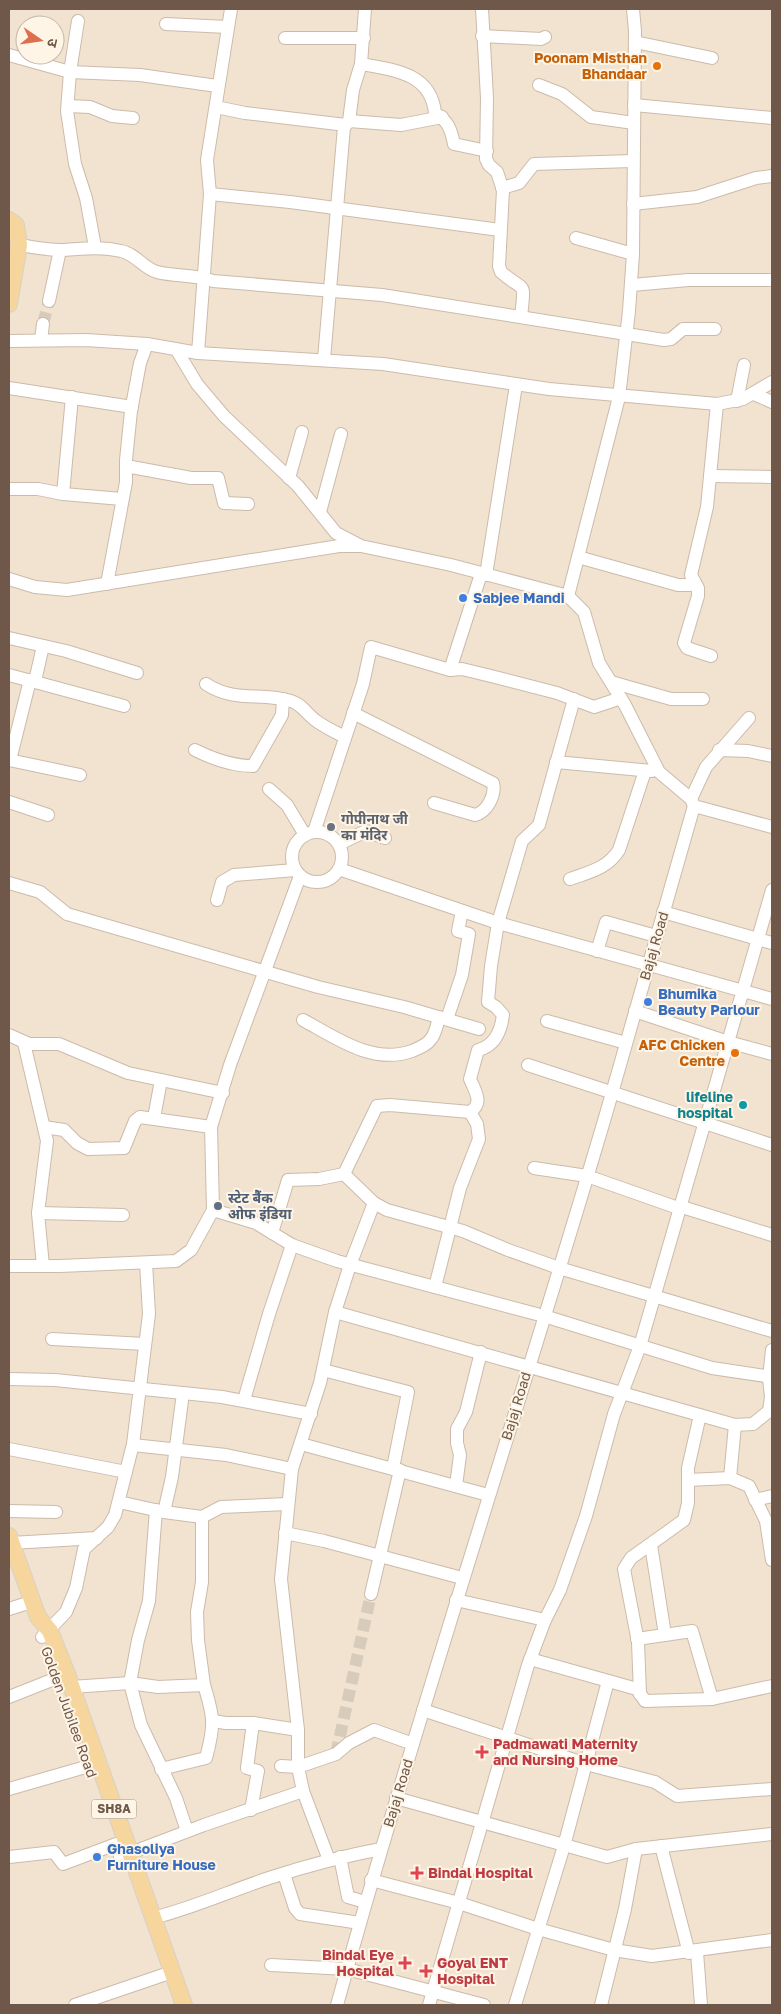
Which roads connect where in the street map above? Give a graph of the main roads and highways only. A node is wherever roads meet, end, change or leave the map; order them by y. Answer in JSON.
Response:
{"nodes":[{"id":1,"x":9,"y":220,"type":"edge"},
{"id":2,"x":9,"y":304,"type":"edge"},
{"id":3,"x":10,"y":1540,"type":"edge"},
{"id":4,"x":64,"y":1682,"type":"junction"},
{"id":5,"x":121,"y":1851,"type":"junction"},
{"id":6,"x":167,"y":1974,"type":"junction"},
{"id":7,"x":174,"y":2005,"type":"edge"},
{"id":8,"x":184,"y":2005,"type":"edge"}],
"edges":[{"from":1,"to":2,"type":"main road"},
{"from":3,"to":4,"type":"main road","number":"SH8A"},
{"from":4,"to":5,"type":"main road","number":"SH8A"},
{"from":4,"to":5,"type":"main road","name":"Golden Jubilee Road","number":"SH8A"},
{"from":5,"to":6,"type":"main road","name":"Golden Jubilee Road","number":"SH8A"},
{"from":5,"to":6,"type":"main road","number":"SH8A"},
{"from":6,"to":7,"type":"main road","name":"Golden Jubilee Road","number":"SH8A"},
{"from":6,"to":8,"type":"main road","number":"SH8A"}]}
